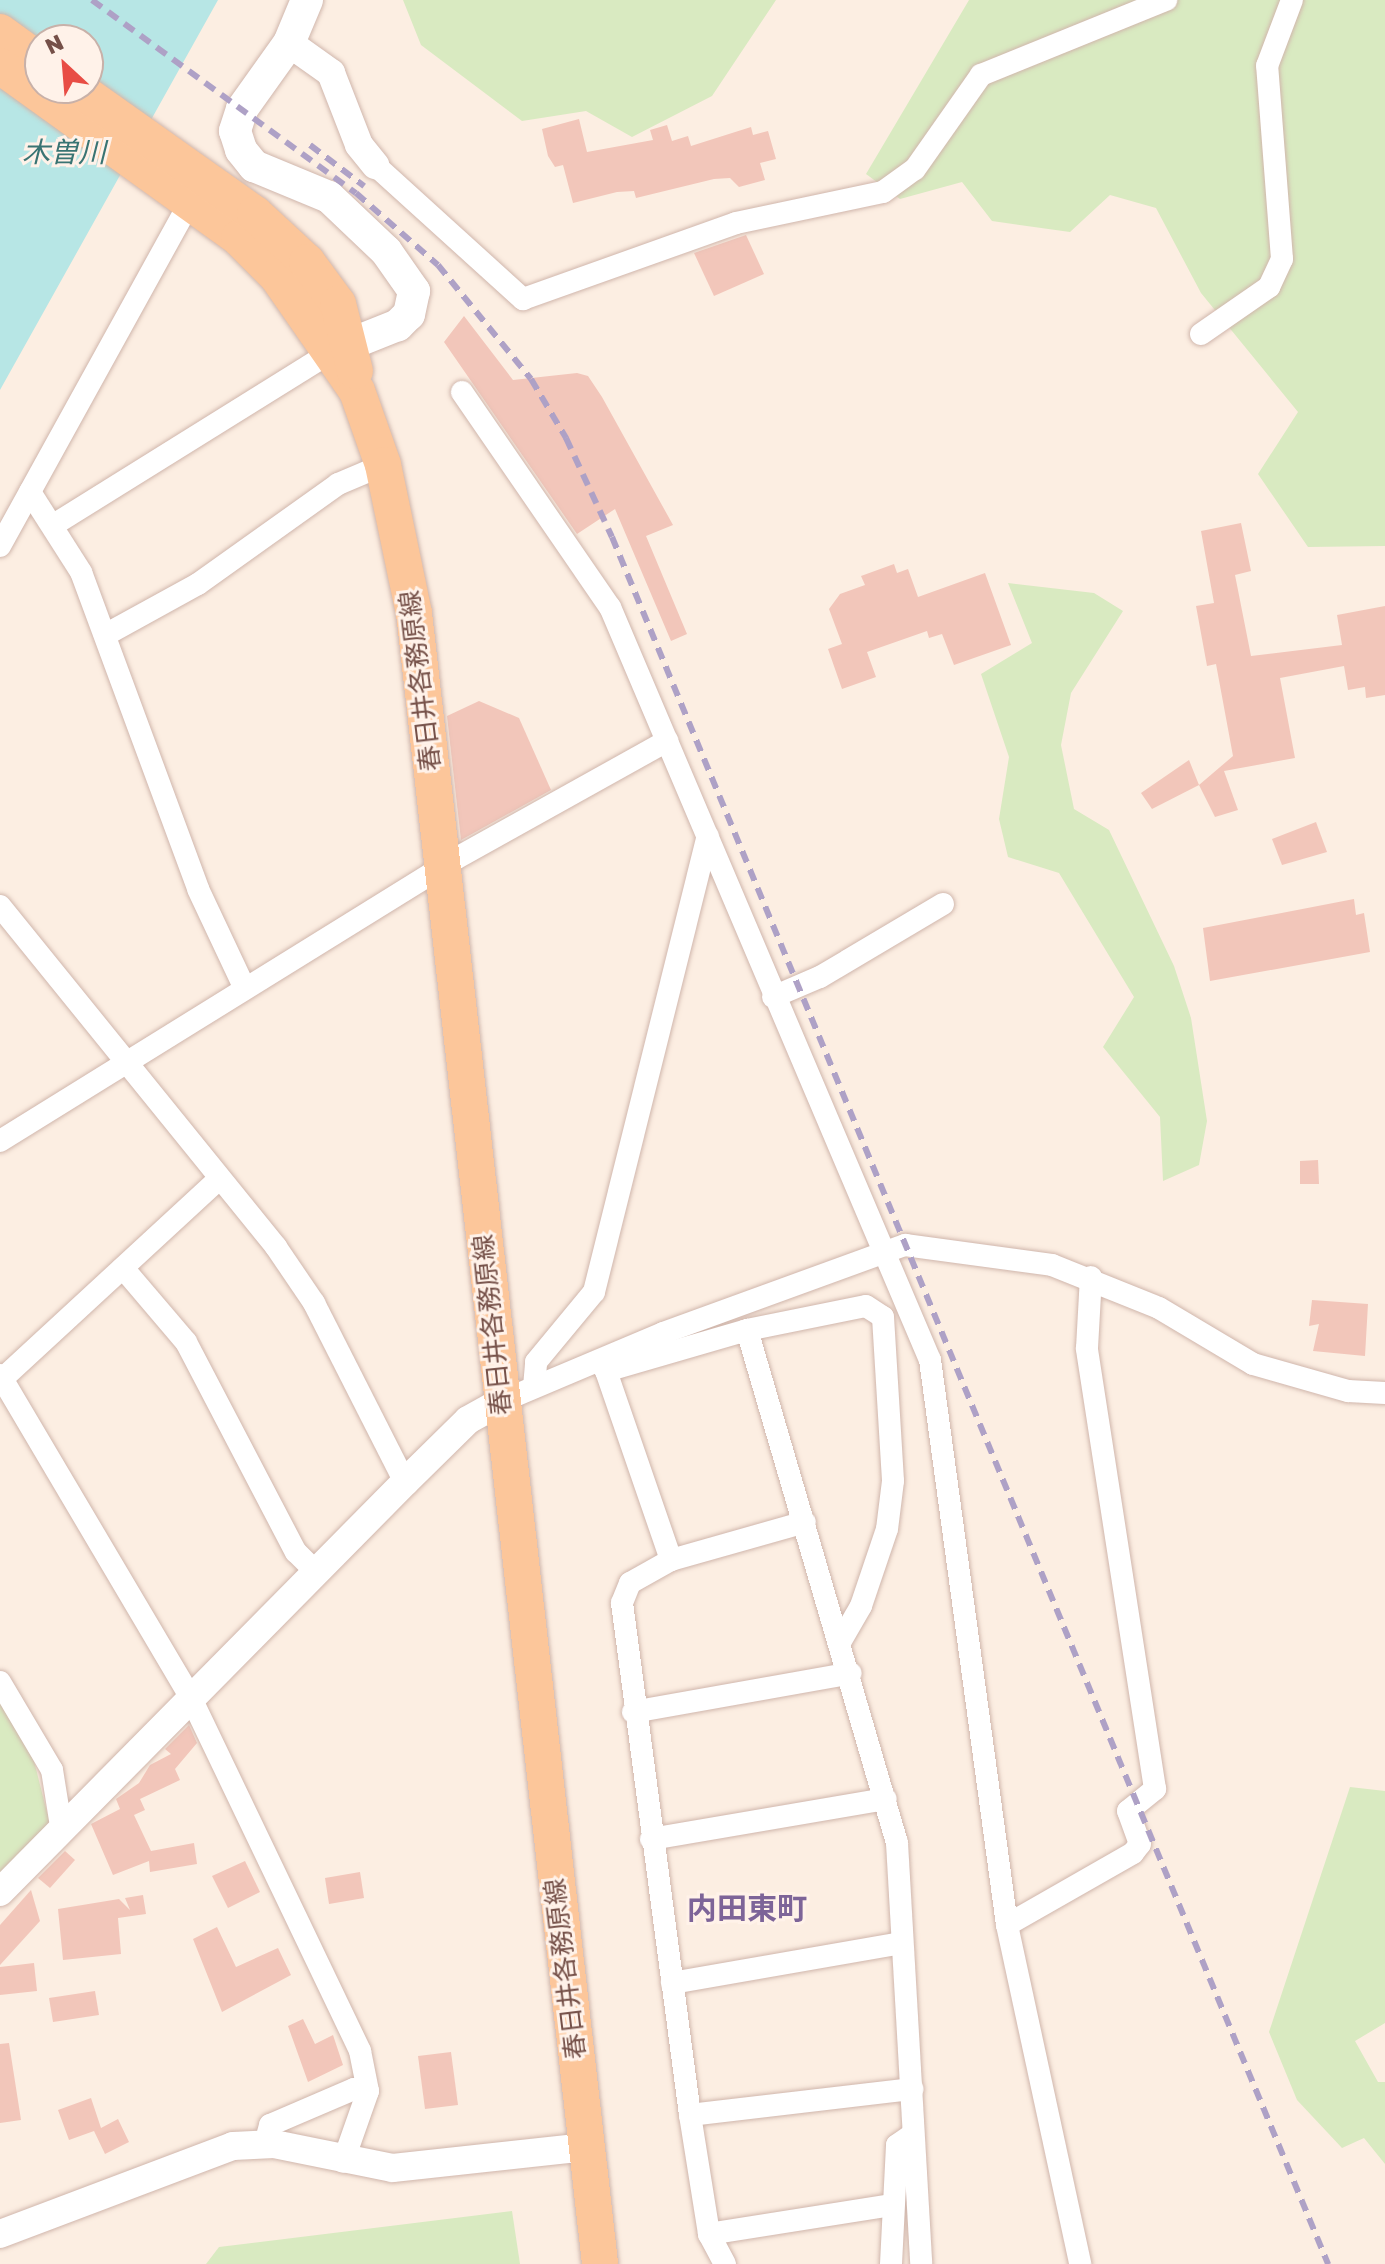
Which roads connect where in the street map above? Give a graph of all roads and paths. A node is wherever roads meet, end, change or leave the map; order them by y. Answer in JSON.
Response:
{"nodes":[{"id":1,"x":307,"y":0,"type":"edge"},
{"id":2,"x":1166,"y":0,"type":"edge"},
{"id":3,"x":1292,"y":0,"type":"edge"},
{"id":4,"x":0,"y":32,"type":"edge"},
{"id":5,"x":289,"y":43,"type":"junction"},
{"id":6,"x":24,"y":49,"type":"edge"},
{"id":7,"x":0,"y":66,"type":"edge"},
{"id":8,"x":82,"y":104,"type":"edge"},
{"id":9,"x":95,"y":104,"type":"edge"},
{"id":10,"x":375,"y":165,"type":"joint"},
{"id":11,"x":177,"y":179,"type":"junction"},
{"id":12,"x":1201,"y":334,"type":"dead end"},
{"id":13,"x":343,"y":347,"type":"junction"},
{"id":14,"x":462,"y":392,"type":"dead end"},
{"id":15,"x":383,"y":465,"type":"junction"},
{"id":16,"x":30,"y":492,"type":"junction"},
{"id":17,"x":55,"y":524,"type":"junction"},
{"id":18,"x":0,"y":546,"type":"edge"},
{"id":19,"x":107,"y":634,"type":"junction"},
{"id":20,"x":667,"y":741,"type":"junction"},
{"id":21,"x":708,"y":836,"type":"junction"},
{"id":22,"x":442,"y":871,"type":"junction"},
{"id":23,"x":943,"y":904,"type":"dead end"},
{"id":24,"x":0,"y":906,"type":"edge"},
{"id":25,"x":245,"y":989,"type":"junction"},
{"id":26,"x":773,"y":997,"type":"junction"},
{"id":27,"x":128,"y":1062,"type":"junction"},
{"id":28,"x":0,"y":1141,"type":"edge"},
{"id":29,"x":220,"y":1178,"type":"junction"},
{"id":30,"x":884,"y":1253,"type":"junction"},
{"id":31,"x":123,"y":1268,"type":"junction"},
{"id":32,"x":1091,"y":1277,"type":"junction"},
{"id":33,"x":747,"y":1330,"type":"junction"},
{"id":34,"x":603,"y":1365,"type":"junction"},
{"id":35,"x":1,"y":1378,"type":"edge"},
{"id":36,"x":534,"y":1387,"type":"junction"},
{"id":37,"x":1385,"y":1393,"type":"edge"},
{"id":38,"x":500,"y":1402,"type":"junction"},
{"id":39,"x":405,"y":1482,"type":"junction"},
{"id":40,"x":805,"y":1522,"type":"junction"},
{"id":41,"x":671,"y":1560,"type":"junction"},
{"id":42,"x":315,"y":1571,"type":"junction"},
{"id":43,"x":841,"y":1640,"type":"junction"},
{"id":44,"x":851,"y":1673,"type":"junction"},
{"id":45,"x":0,"y":1682,"type":"edge"},
{"id":46,"x":190,"y":1696,"type":"junction"},
{"id":47,"x":633,"y":1712,"type":"junction"},
{"id":48,"x":886,"y":1799,"type":"junction"},
{"id":49,"x":61,"y":1826,"type":"junction"},
{"id":50,"x":651,"y":1839,"type":"junction"},
{"id":51,"x":0,"y":1892,"type":"edge"},
{"id":52,"x":1007,"y":1925,"type":"junction"},
{"id":53,"x":902,"y":1943,"type":"junction"},
{"id":54,"x":672,"y":1983,"type":"junction"},
{"id":55,"x":912,"y":2089,"type":"junction"},
{"id":56,"x":368,"y":2091,"type":"junction"},
{"id":57,"x":690,"y":2115,"type":"junction"},
{"id":58,"x":912,"y":2135,"type":"junction"},
{"id":59,"x":265,"y":2144,"type":"junction"},
{"id":60,"x":586,"y":2147,"type":"junction"},
{"id":61,"x":343,"y":2162,"type":"junction"},
{"id":62,"x":893,"y":2205,"type":"junction"},
{"id":63,"x":0,"y":2234,"type":"edge"},
{"id":64,"x":709,"y":2234,"type":"junction"},
{"id":65,"x":600,"y":2264,"type":"edge"},
{"id":66,"x":725,"y":2264,"type":"edge"},
{"id":67,"x":891,"y":2264,"type":"edge"},
{"id":68,"x":921,"y":2264,"type":"edge"},
{"id":69,"x":1080,"y":2264,"type":"edge"}],
"edges":[{"from":1,"to":5,"type":"main road"},
{"from":2,"to":10,"type":"street"},
{"from":3,"to":12,"type":"street"},
{"from":4,"to":6,"type":"main road"},
{"from":5,"to":10,"type":"street"},
{"from":5,"to":13,"type":"main road"},
{"from":7,"to":11,"type":"main road","name":"春日井各務原線"},
{"from":8,"to":11,"type":"main road"},
{"from":9,"to":11,"type":"main road","name":"春日井各務原線"},
{"from":11,"to":13,"type":"main road","name":"春日井各務原線"},
{"from":11,"to":16,"type":"street"},
{"from":13,"to":15,"type":"main road","name":"春日井各務原線"},
{"from":13,"to":17,"type":"street"},
{"from":14,"to":20,"type":"street"},
{"from":15,"to":19,"type":"street"},
{"from":15,"to":22,"type":"main road","name":"春日井各務原線"},
{"from":16,"to":17,"type":"street"},
{"from":16,"to":18,"type":"street"},
{"from":17,"to":19,"type":"street"},
{"from":19,"to":25,"type":"street"},
{"from":20,"to":21,"type":"street"},
{"from":20,"to":22,"type":"street"},
{"from":21,"to":26,"type":"street"},
{"from":21,"to":36,"type":"street"},
{"from":22,"to":25,"type":"street"},
{"from":22,"to":38,"type":"main road","name":"春日井各務原線"},
{"from":23,"to":26,"type":"street"},
{"from":24,"to":27,"type":"street"},
{"from":25,"to":27,"type":"street"},
{"from":26,"to":30,"type":"street"},
{"from":27,"to":28,"type":"street"},
{"from":27,"to":29,"type":"street"},
{"from":29,"to":31,"type":"street"},
{"from":29,"to":39,"type":"street"},
{"from":30,"to":32,"type":"street"},
{"from":30,"to":34,"type":"street"},
{"from":30,"to":52,"type":"street"},
{"from":31,"to":35,"type":"street"},
{"from":31,"to":42,"type":"street"},
{"from":32,"to":37,"type":"street"},
{"from":32,"to":52,"type":"street"},
{"from":33,"to":34,"type":"street"},
{"from":33,"to":40,"type":"street"},
{"from":33,"to":43,"type":"street"},
{"from":34,"to":36,"type":"street"},
{"from":34,"to":41,"type":"street"},
{"from":35,"to":46,"type":"street"},
{"from":36,"to":38,"type":"street"},
{"from":38,"to":39,"type":"street"},
{"from":38,"to":60,"type":"main road","name":"春日井各務原線"},
{"from":39,"to":42,"type":"street"},
{"from":40,"to":41,"type":"street"},
{"from":40,"to":43,"type":"street"},
{"from":41,"to":47,"type":"street"},
{"from":42,"to":46,"type":"street"},
{"from":43,"to":44,"type":"street"},
{"from":44,"to":47,"type":"street"},
{"from":44,"to":48,"type":"street"},
{"from":45,"to":49,"type":"street"},
{"from":46,"to":49,"type":"street"},
{"from":46,"to":56,"type":"street"},
{"from":47,"to":50,"type":"street"},
{"from":48,"to":50,"type":"street"},
{"from":48,"to":53,"type":"street"},
{"from":49,"to":51,"type":"street"},
{"from":50,"to":54,"type":"street"},
{"from":52,"to":69,"type":"street"},
{"from":53,"to":54,"type":"street"},
{"from":53,"to":55,"type":"street"},
{"from":54,"to":57,"type":"street"},
{"from":55,"to":57,"type":"street"},
{"from":55,"to":58,"type":"street"},
{"from":56,"to":59,"type":"street"},
{"from":56,"to":61,"type":"street"},
{"from":57,"to":64,"type":"street"},
{"from":58,"to":62,"type":"street"},
{"from":58,"to":68,"type":"street"},
{"from":59,"to":61,"type":"street"},
{"from":59,"to":63,"type":"street"},
{"from":60,"to":61,"type":"street"},
{"from":60,"to":65,"type":"main road","name":"春日井各務原線"},
{"from":62,"to":64,"type":"street"},
{"from":62,"to":67,"type":"street"},
{"from":64,"to":66,"type":"street"}]}
